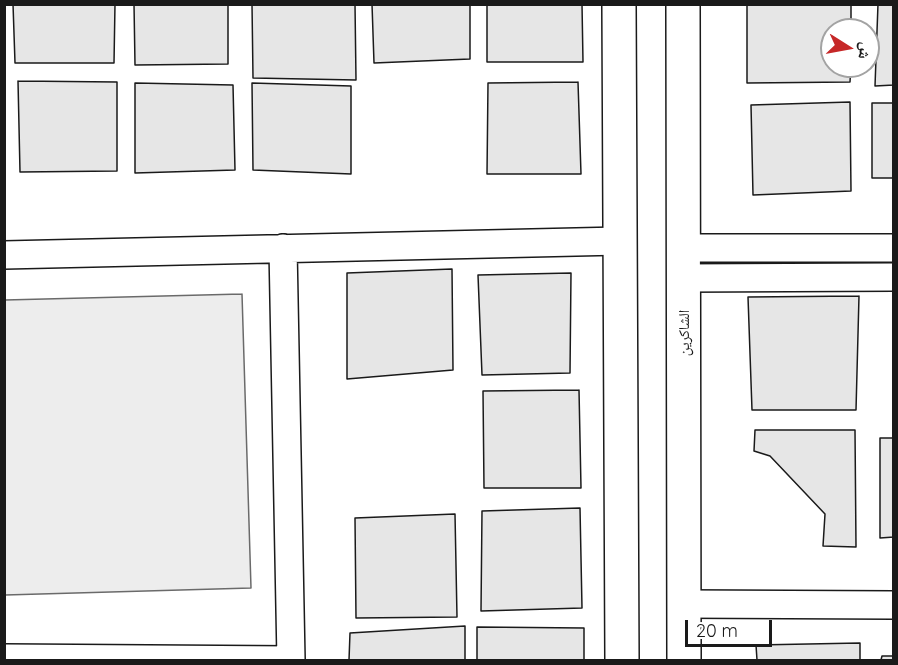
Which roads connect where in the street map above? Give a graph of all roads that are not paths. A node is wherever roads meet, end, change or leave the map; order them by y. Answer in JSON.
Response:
{"nodes":[{"id":1,"x":619,"y":4,"type":"edge"},
{"id":2,"x":683,"y":4,"type":"edge"},
{"id":3,"x":620,"y":241,"type":"junction"},
{"id":4,"x":283,"y":248,"type":"junction"},
{"id":5,"x":894,"y":248,"type":"edge"},
{"id":6,"x":4,"y":255,"type":"edge"},
{"id":7,"x":683,"y":263,"type":"junction"},
{"id":8,"x":894,"y":277,"type":"edge"},
{"id":9,"x":894,"y":605,"type":"edge"},
{"id":10,"x":684,"y":612,"type":"junction"},
{"id":11,"x":894,"y":623,"type":"edge"},
{"id":12,"x":4,"y":658,"type":"edge"},
{"id":13,"x":291,"y":660,"type":"edge"},
{"id":14,"x":622,"y":660,"type":"edge"},
{"id":15,"x":684,"y":660,"type":"edge"}],
"edges":[{"from":1,"to":3,"type":"street"},
{"from":2,"to":7,"type":"street","name":"الشاكرين"},
{"from":3,"to":4,"type":"street"},
{"from":3,"to":14,"type":"street"},
{"from":4,"to":6,"type":"street"},
{"from":4,"to":13,"type":"street"},
{"from":5,"to":7,"type":"street"},
{"from":7,"to":8,"type":"street"},
{"from":7,"to":10,"type":"street","name":"الشاكرين"},
{"from":9,"to":10,"type":"street"},
{"from":10,"to":11,"type":"street"},
{"from":10,"to":15,"type":"street","name":"الشاكرين"},
{"from":12,"to":13,"type":"street"}]}
